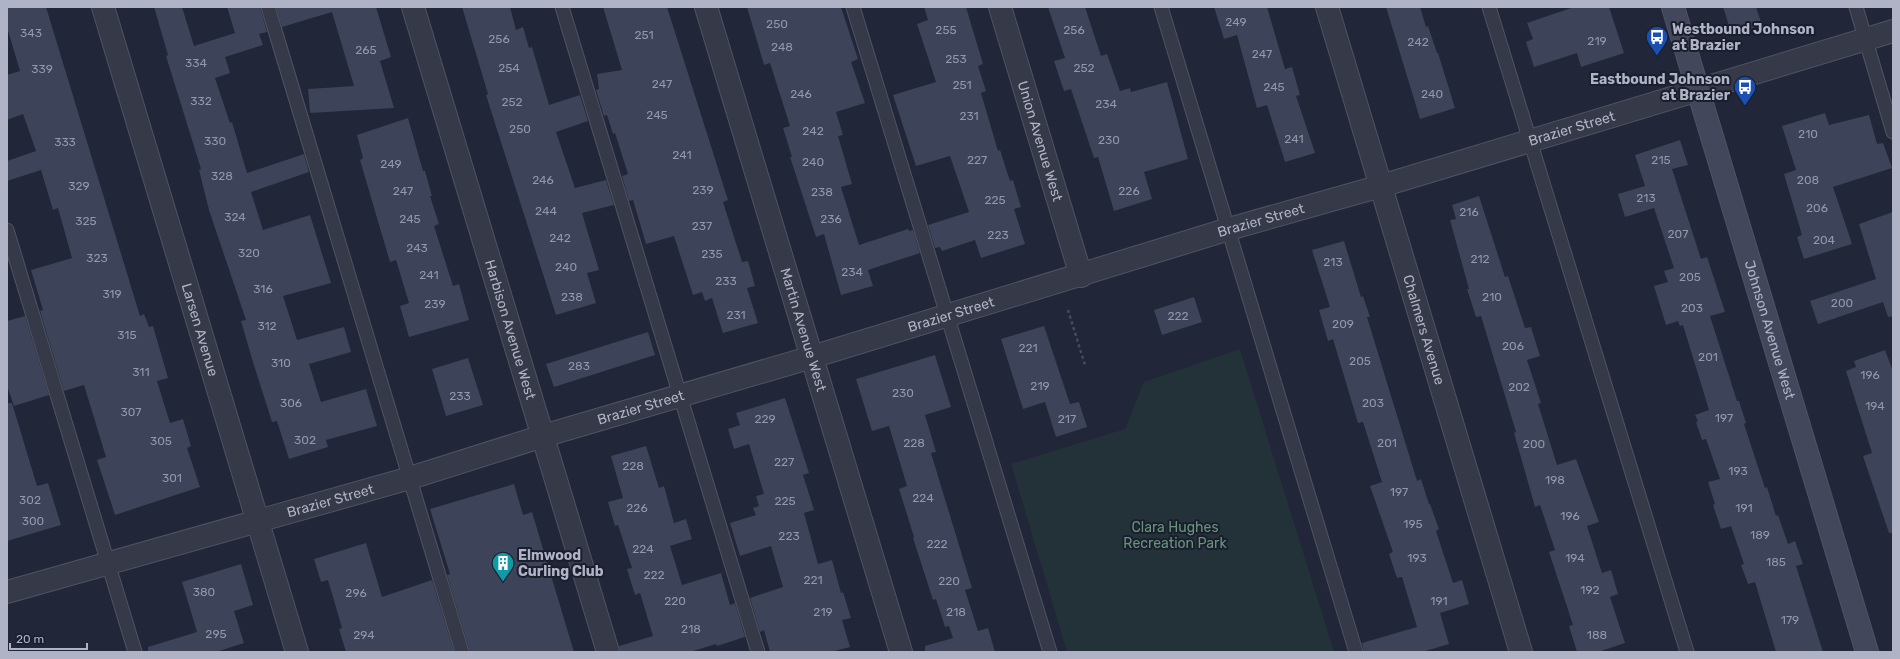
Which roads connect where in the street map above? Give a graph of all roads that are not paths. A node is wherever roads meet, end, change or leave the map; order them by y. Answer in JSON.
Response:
{"nodes":[{"id":1,"x":103,"y":7,"type":"edge"},
{"id":2,"x":268,"y":7,"type":"edge"},
{"id":3,"x":414,"y":7,"type":"edge"},
{"id":4,"x":562,"y":7,"type":"edge"},
{"id":5,"x":706,"y":7,"type":"edge"},
{"id":6,"x":853,"y":7,"type":"edge"},
{"id":7,"x":1000,"y":7,"type":"edge"},
{"id":8,"x":1161,"y":7,"type":"edge"},
{"id":9,"x":1327,"y":7,"type":"edge"},
{"id":10,"x":1490,"y":7,"type":"edge"},
{"id":11,"x":1672,"y":7,"type":"edge"},
{"id":12,"x":1856,"y":7,"type":"edge"},
{"id":13,"x":1893,"y":31,"type":"edge"},
{"id":14,"x":1866,"y":40,"type":"junction"},
{"id":15,"x":1697,"y":90,"type":"junction"},
{"id":16,"x":1893,"y":132,"type":"edge"},
{"id":17,"x":1530,"y":141,"type":"junction"},
{"id":18,"x":1381,"y":186,"type":"junction"},
{"id":19,"x":1229,"y":229,"type":"junction"},
{"id":20,"x":7,"y":230,"type":"edge"},
{"id":21,"x":1080,"y":276,"type":"junction"},
{"id":22,"x":947,"y":315,"type":"junction"},
{"id":23,"x":812,"y":357,"type":"junction"},
{"id":24,"x":680,"y":395,"type":"junction"},
{"id":25,"x":543,"y":436,"type":"junction"},
{"id":26,"x":410,"y":478,"type":"junction"},
{"id":27,"x":258,"y":521,"type":"junction"},
{"id":28,"x":108,"y":564,"type":"junction"},
{"id":29,"x":7,"y":592,"type":"edge"},
{"id":30,"x":135,"y":652,"type":"edge"},
{"id":31,"x":297,"y":652,"type":"edge"},
{"id":32,"x":462,"y":652,"type":"edge"},
{"id":33,"x":608,"y":652,"type":"edge"},
{"id":34,"x":758,"y":652,"type":"edge"},
{"id":35,"x":901,"y":652,"type":"edge"},
{"id":36,"x":1050,"y":652,"type":"edge"},
{"id":37,"x":1356,"y":652,"type":"edge"},
{"id":38,"x":1521,"y":652,"type":"edge"},
{"id":39,"x":1687,"y":652,"type":"edge"},
{"id":40,"x":1867,"y":652,"type":"edge"}],
"edges":[{"from":1,"to":27,"type":"street","name":"Larsen Avenue"},
{"from":2,"to":26,"type":"lane"},
{"from":3,"to":25,"type":"street","name":"Harbison Avenue West"},
{"from":4,"to":24,"type":"lane"},
{"from":5,"to":23,"type":"street","name":"Martin Avenue West"},
{"from":6,"to":22,"type":"lane"},
{"from":7,"to":21,"type":"street","name":"Union Avenue West"},
{"from":8,"to":19,"type":"lane"},
{"from":9,"to":18,"type":"street","name":"Chalmers Avenue"},
{"from":10,"to":17,"type":"lane"},
{"from":11,"to":15,"type":"main road","name":"Johnson Avenue West"},
{"from":12,"to":14,"type":"lane"},
{"from":13,"to":14,"type":"street","name":"Brazier Street"},
{"from":14,"to":15,"type":"street","name":"Brazier Street"},
{"from":14,"to":16,"type":"lane"},
{"from":15,"to":17,"type":"street","name":"Brazier Street"},
{"from":15,"to":40,"type":"main road","name":"Johnson Avenue West"},
{"from":17,"to":18,"type":"street","name":"Brazier Street"},
{"from":17,"to":39,"type":"lane"},
{"from":18,"to":19,"type":"street","name":"Brazier Street"},
{"from":18,"to":38,"type":"street","name":"Chalmers Avenue"},
{"from":19,"to":21,"type":"street","name":"Brazier Street"},
{"from":19,"to":37,"type":"lane"},
{"from":20,"to":28,"type":"lane"},
{"from":21,"to":22,"type":"street","name":"Brazier Street"},
{"from":22,"to":23,"type":"street","name":"Brazier Street"},
{"from":22,"to":36,"type":"lane"},
{"from":23,"to":24,"type":"street","name":"Brazier Street"},
{"from":23,"to":35,"type":"street","name":"Martin Avenue West"},
{"from":24,"to":25,"type":"street","name":"Brazier Street"},
{"from":24,"to":34,"type":"lane"},
{"from":25,"to":26,"type":"street","name":"Brazier Street"},
{"from":25,"to":33,"type":"street","name":"Harbison Avenue West"},
{"from":26,"to":27,"type":"street","name":"Brazier Street"},
{"from":26,"to":32,"type":"lane"},
{"from":27,"to":28,"type":"street","name":"Brazier Street"},
{"from":27,"to":31,"type":"street","name":"Larsen Avenue"},
{"from":28,"to":29,"type":"street","name":"Brazier Street"},
{"from":28,"to":30,"type":"lane"}]}
